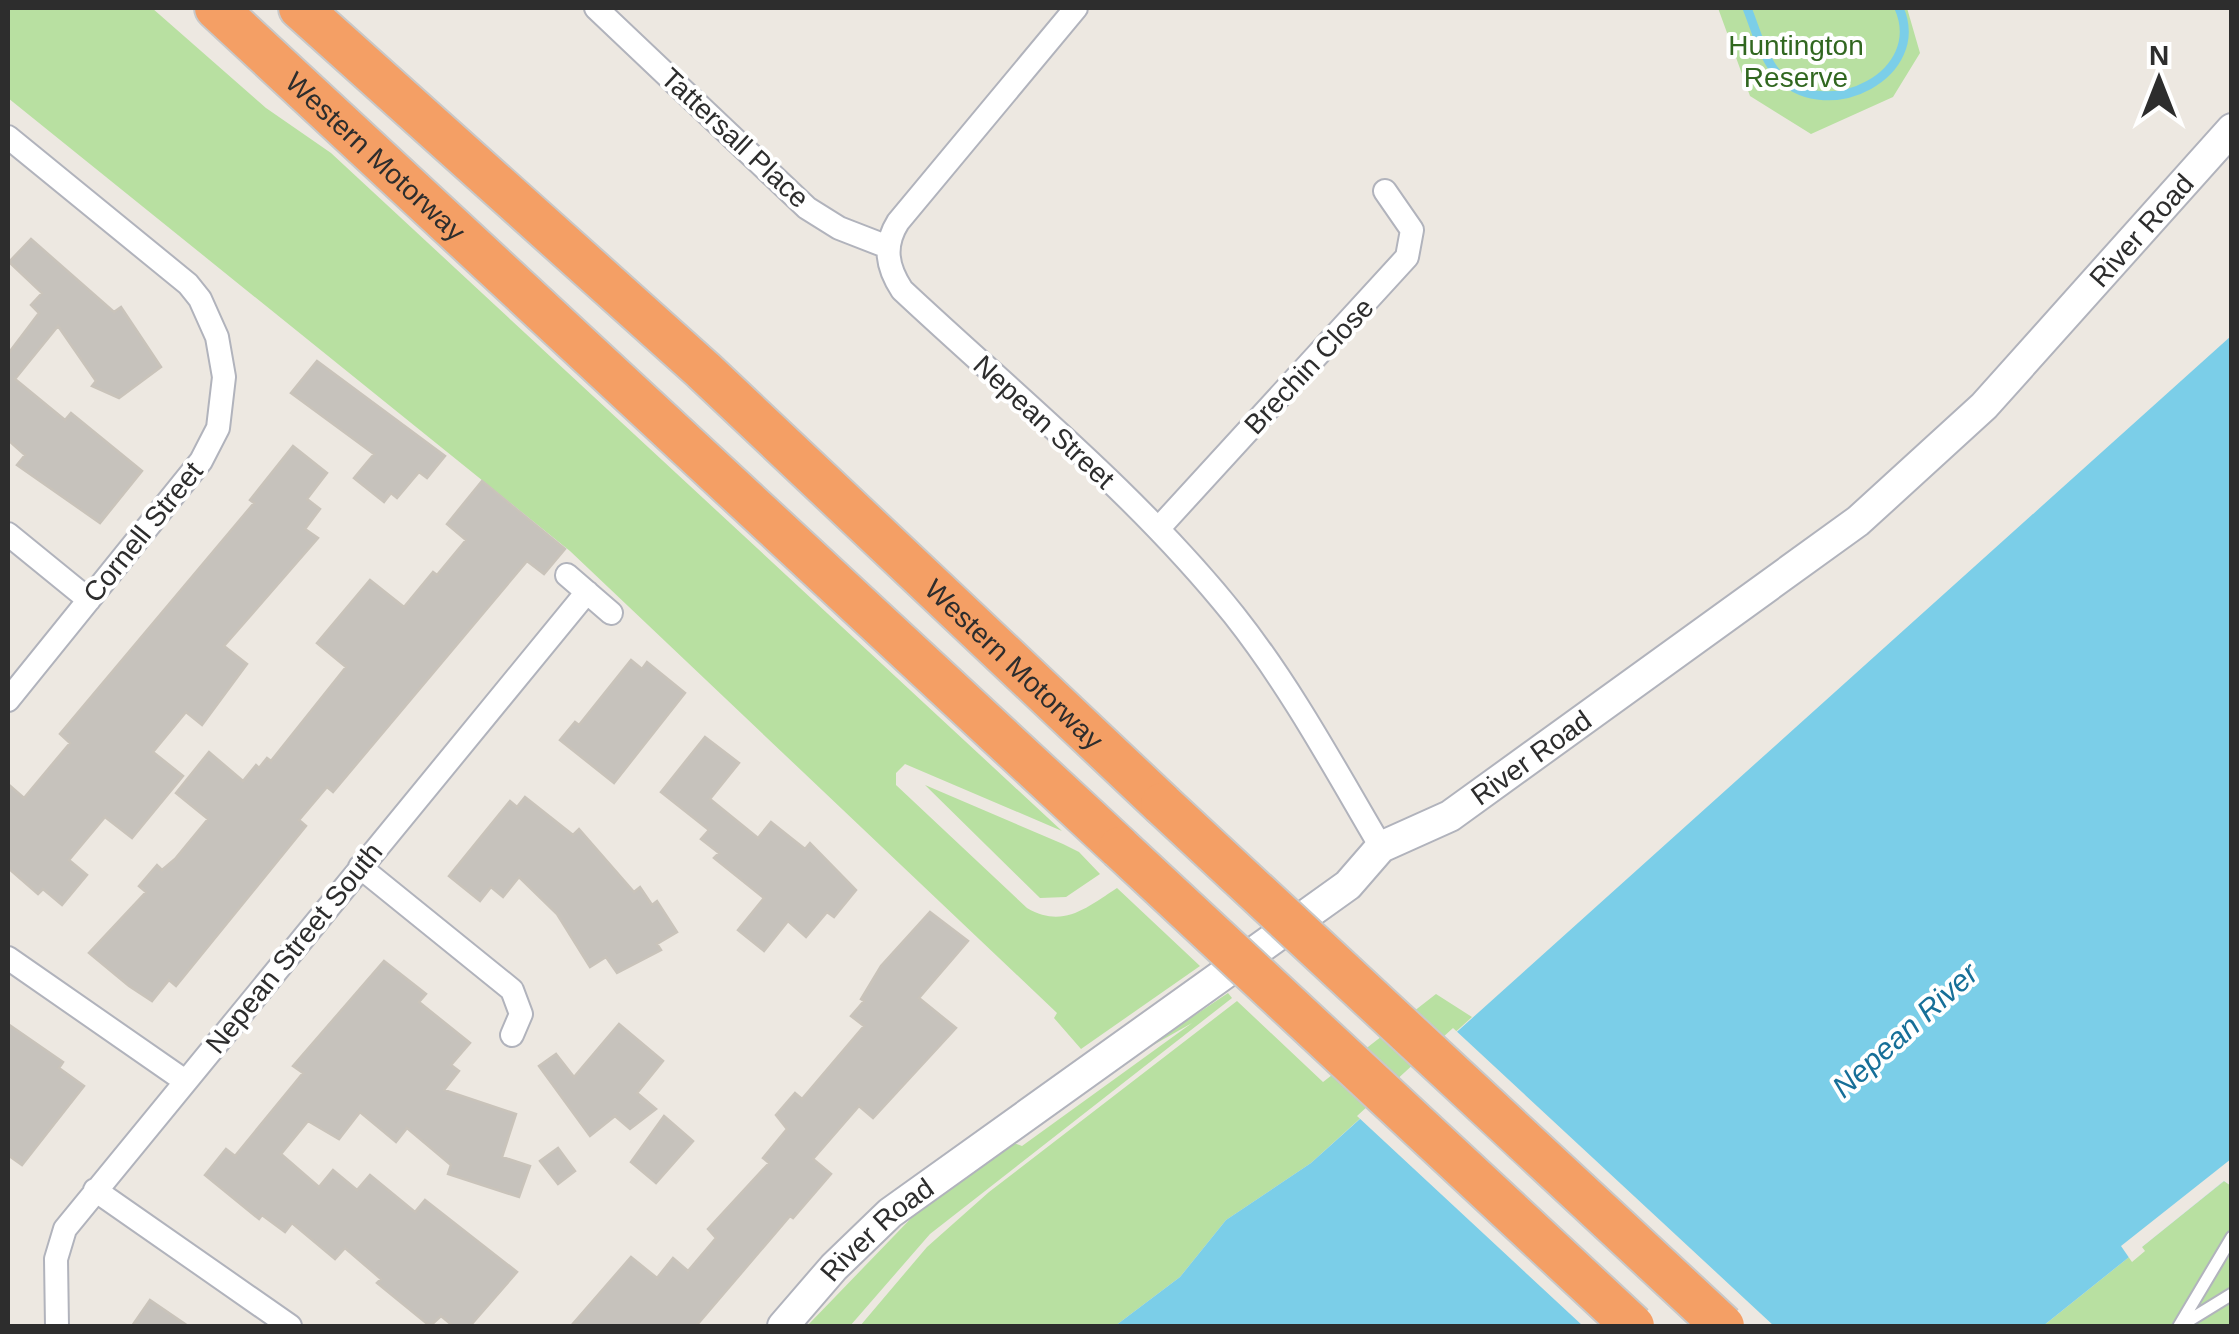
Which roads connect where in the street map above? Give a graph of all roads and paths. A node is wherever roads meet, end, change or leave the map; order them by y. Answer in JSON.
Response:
{"nodes":[{"id":1,"x":183,"y":8,"type":"edge"},
{"id":2,"x":216,"y":8,"type":"edge"},
{"id":3,"x":300,"y":8,"type":"edge"},
{"id":4,"x":311,"y":8,"type":"edge"},
{"id":5,"x":1076,"y":8,"type":"edge"},
{"id":6,"x":599,"y":9,"type":"edge"},
{"id":7,"x":344,"y":48,"type":"junction"},
{"id":8,"x":301,"y":86,"type":"junction"},
{"id":9,"x":2232,"y":129,"type":"edge"},
{"id":10,"x":8,"y":136,"type":"edge"},
{"id":11,"x":1384,"y":191,"type":"dead end"},
{"id":12,"x":888,"y":247,"type":"junction"},
{"id":13,"x":1158,"y":529,"type":"junction"},
{"id":14,"x":8,"y":534,"type":"edge"},
{"id":15,"x":567,"y":575,"type":"dead end"},
{"id":16,"x":587,"y":592,"type":"junction"},
{"id":17,"x":89,"y":600,"type":"junction"},
{"id":18,"x":611,"y":613,"type":"dead end"},
{"id":19,"x":8,"y":700,"type":"edge"},
{"id":20,"x":1382,"y":847,"type":"junction"},
{"id":21,"x":360,"y":867,"type":"junction"},
{"id":22,"x":8,"y":958,"type":"edge"},
{"id":23,"x":512,"y":1036,"type":"dead end"},
{"id":24,"x":184,"y":1082,"type":"junction"},
{"id":25,"x":95,"y":1190,"type":"junction"},
{"id":26,"x":2232,"y":1237,"type":"edge"},
{"id":27,"x":2232,"y":1294,"type":"edge"},
{"id":28,"x":57,"y":1326,"type":"edge"},
{"id":29,"x":290,"y":1326,"type":"edge"},
{"id":30,"x":783,"y":1326,"type":"edge"},
{"id":31,"x":1633,"y":1326,"type":"edge"},
{"id":32,"x":1723,"y":1326,"type":"edge"},
{"id":33,"x":2179,"y":1326,"type":"edge"}],
"edges":[{"from":1,"to":8,"type":"highway"},
{"from":2,"to":8,"type":"highway","name":"Western Motorway"},
{"from":3,"to":7,"type":"highway","name":"Western Motorway"},
{"from":4,"to":7,"type":"highway"},
{"from":5,"to":12,"type":"street"},
{"from":6,"to":12,"type":"street","name":"Tattersall Place"},
{"from":7,"to":32,"type":"highway","name":"Western Motorway","bridge":true},
{"from":8,"to":31,"type":"highway","name":"Western Motorway","bridge":true},
{"from":9,"to":20,"type":"street","name":"River Road"},
{"from":10,"to":17,"type":"street","name":"Cornell Street"},
{"from":11,"to":13,"type":"street","name":"Brechin Close"},
{"from":12,"to":13,"type":"street","name":"Nepean Street"},
{"from":13,"to":20,"type":"street","name":"Nepean Street"},
{"from":14,"to":17,"type":"street"},
{"from":15,"to":16,"type":"street"},
{"from":16,"to":18,"type":"street"},
{"from":16,"to":21,"type":"street","name":"Nepean Street South"},
{"from":17,"to":19,"type":"street","name":"Cornell Street"},
{"from":20,"to":30,"type":"street","name":"River Road"},
{"from":21,"to":23,"type":"street"},
{"from":21,"to":24,"type":"street","name":"Nepean Street South"},
{"from":22,"to":24,"type":"street"},
{"from":24,"to":25,"type":"street","name":"Nepean Street South"},
{"from":25,"to":28,"type":"street","name":"Nepean Street South"},
{"from":25,"to":29,"type":"street"},
{"from":26,"to":33,"type":"lane"},
{"from":27,"to":33,"type":"lane"}]}
